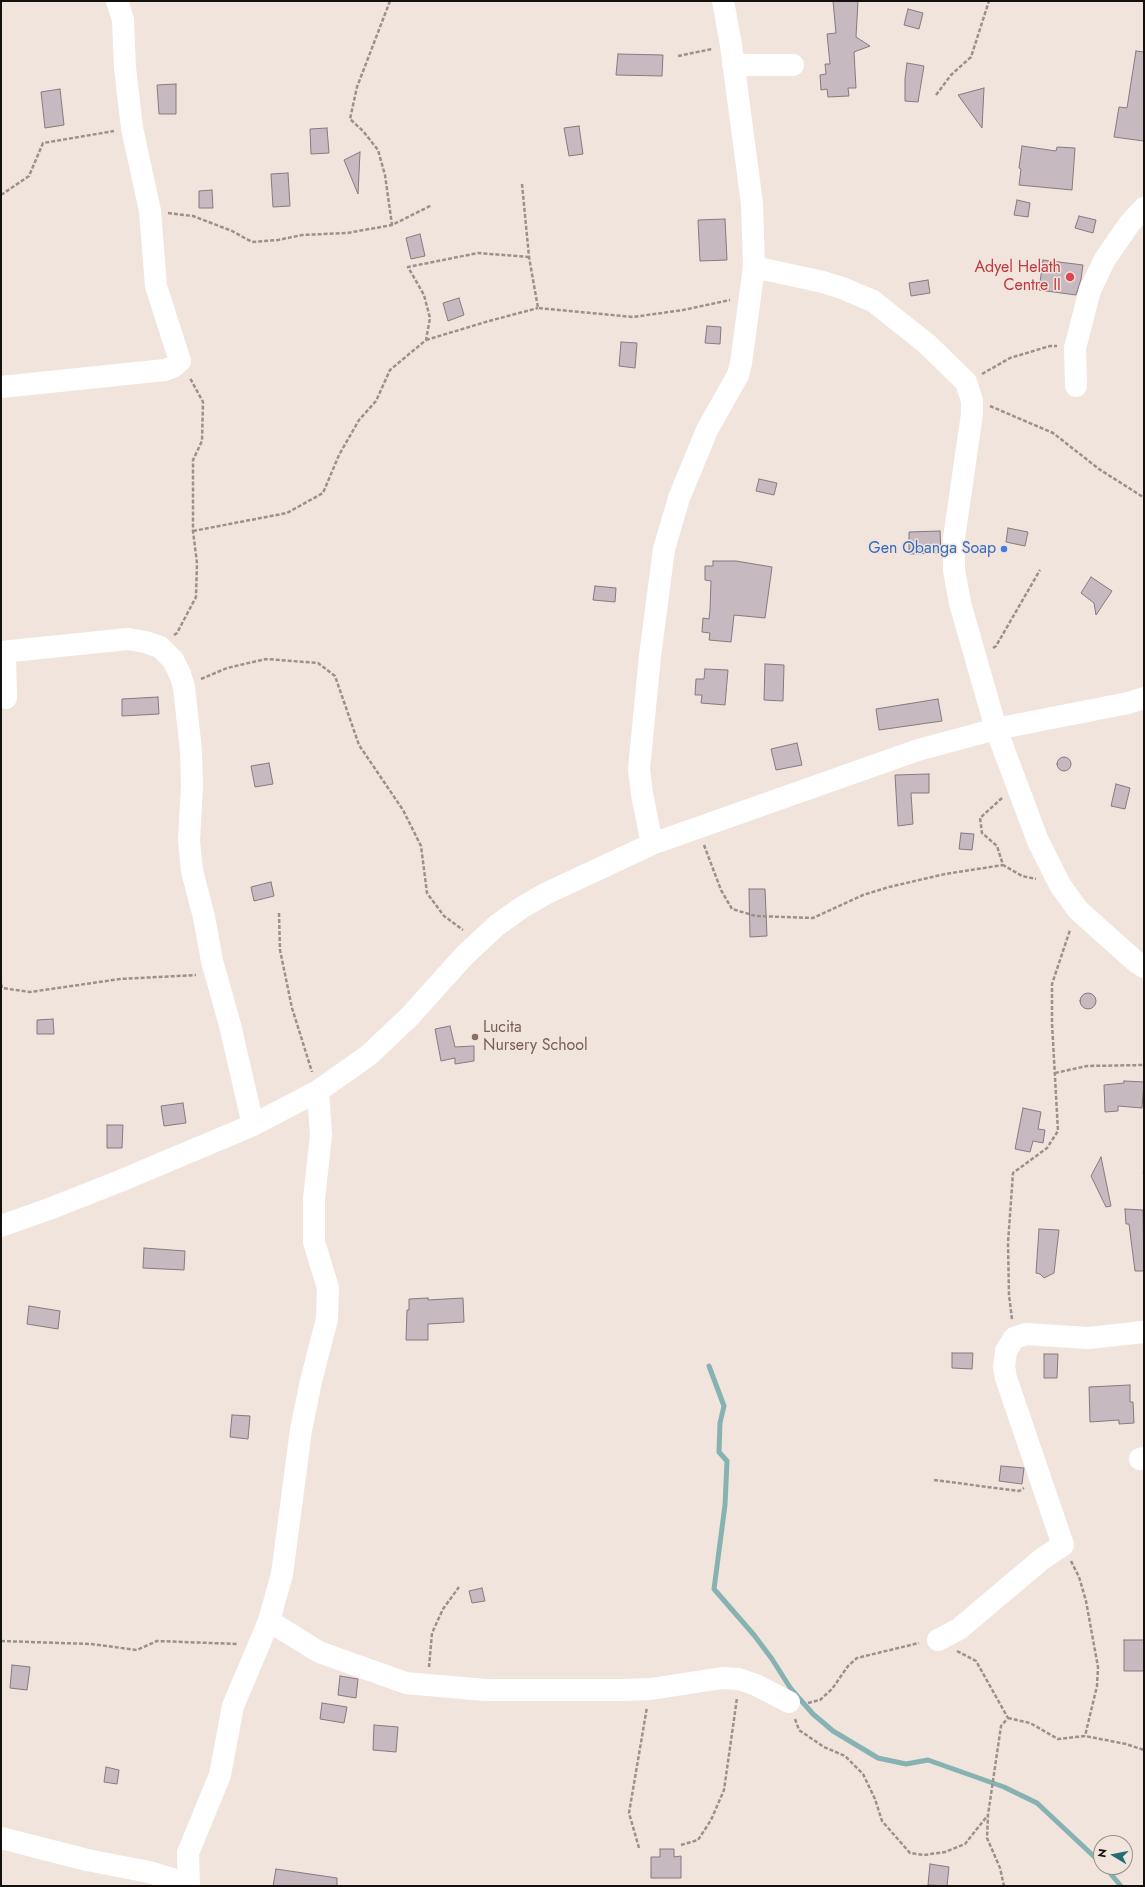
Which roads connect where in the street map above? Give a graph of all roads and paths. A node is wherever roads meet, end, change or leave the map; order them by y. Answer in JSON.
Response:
{"nodes":[{"id":1,"x":117,"y":1,"type":"edge"},
{"id":2,"x":390,"y":1,"type":"edge"},
{"id":3,"x":723,"y":1,"type":"edge"},
{"id":4,"x":989,"y":1,"type":"edge"},
{"id":5,"x":732,"y":55,"type":"junction"},
{"id":6,"x":678,"y":56,"type":"dead end"},
{"id":7,"x":793,"y":65,"type":"dead end"},
{"id":8,"x":936,"y":95,"type":"dead end"},
{"id":9,"x":132,"y":128,"type":"junction"},
{"id":10,"x":522,"y":184,"type":"dead end"},
{"id":11,"x":1,"y":195,"type":"edge"},
{"id":12,"x":432,"y":205,"type":"dead end"},
{"id":13,"x":1144,"y":208,"type":"edge"},
{"id":14,"x":150,"y":211,"type":"junction"},
{"id":15,"x":392,"y":225,"type":"junction"},
{"id":16,"x":529,"y":257,"type":"junction"},
{"id":17,"x":754,"y":267,"type":"junction"},
{"id":18,"x":751,"y":294,"type":"junction"},
{"id":19,"x":538,"y":308,"type":"junction"},
{"id":20,"x":426,"y":340,"type":"junction"},
{"id":21,"x":1075,"y":348,"type":"junction"},
{"id":22,"x":180,"y":361,"type":"junction"},
{"id":23,"x":1,"y":386,"type":"edge"},
{"id":24,"x":1076,"y":386,"type":"dead end"},
{"id":25,"x":969,"y":392,"type":"junction"},
{"id":26,"x":1143,"y":497,"type":"dead end"},
{"id":27,"x":193,"y":531,"type":"junction"},
{"id":28,"x":1040,"y":570,"type":"dead end"},
{"id":29,"x":160,"y":648,"type":"junction"},
{"id":30,"x":3,"y":652,"type":"edge"},
{"id":31,"x":976,"y":660,"type":"junction"},
{"id":32,"x":184,"y":687,"type":"junction"},
{"id":33,"x":6,"y":698,"type":"dead end"},
{"id":34,"x":1144,"y":698,"type":"edge"},
{"id":35,"x":996,"y":729,"type":"junction"},
{"id":36,"x":1017,"y":786,"type":"junction"},
{"id":37,"x":699,"y":828,"type":"junction"},
{"id":38,"x":652,"y":844,"type":"junction"},
{"id":39,"x":1003,"y":865,"type":"junction"},
{"id":40,"x":1060,"y":885,"type":"junction"},
{"id":41,"x":1078,"y":910,"type":"junction"},
{"id":42,"x":279,"y":913,"type":"dead end"},
{"id":43,"x":481,"y":941,"type":"junction"},
{"id":44,"x":1144,"y":967,"type":"edge"},
{"id":45,"x":216,"y":975,"type":"junction"},
{"id":46,"x":1,"y":984,"type":"edge"},
{"id":47,"x":1144,"y":1065,"type":"edge"},
{"id":48,"x":1055,"y":1073,"type":"junction"},
{"id":49,"x":318,"y":1091,"type":"junction"},
{"id":50,"x":253,"y":1125,"type":"junction"},
{"id":51,"x":1,"y":1226,"type":"edge"},
{"id":52,"x":1144,"y":1332,"type":"edge"},
{"id":53,"x":1014,"y":1338,"type":"junction"},
{"id":54,"x":1039,"y":1478,"type":"junction"},
{"id":55,"x":934,"y":1480,"type":"dead end"},
{"id":56,"x":1064,"y":1545,"type":"junction"},
{"id":57,"x":459,"y":1587,"type":"dead end"},
{"id":58,"x":269,"y":1621,"type":"junction"},
{"id":59,"x":938,"y":1640,"type":"junction"},
{"id":60,"x":1,"y":1641,"type":"edge"},
{"id":61,"x":259,"y":1645,"type":"junction"},
{"id":62,"x":739,"y":1679,"type":"junction"},
{"id":63,"x":426,"y":1685,"type":"junction"},
{"id":64,"x":651,"y":1689,"type":"junction"},
{"id":65,"x":789,"y":1702,"type":"junction"},
{"id":66,"x":1008,"y":1718,"type":"junction"},
{"id":67,"x":1085,"y":1736,"type":"junction"},
{"id":68,"x":1144,"y":1750,"type":"edge"},
{"id":69,"x":988,"y":1815,"type":"junction"},
{"id":70,"x":1,"y":1838,"type":"edge"},
{"id":71,"x":681,"y":1845,"type":"dead end"},
{"id":72,"x":639,"y":1848,"type":"dead end"},
{"id":73,"x":189,"y":1885,"type":"edge"},
{"id":74,"x":1004,"y":1886,"type":"edge"}],
"edges":[{"from":1,"to":9,"type":"street"},
{"from":2,"to":15,"type":"path"},
{"from":3,"to":5,"type":"street"},
{"from":4,"to":8,"type":"path"},
{"from":5,"to":6,"type":"path"},
{"from":5,"to":7,"type":"street"},
{"from":5,"to":17,"type":"street"},
{"from":9,"to":11,"type":"path"},
{"from":9,"to":14,"type":"street"},
{"from":10,"to":16,"type":"path"},
{"from":12,"to":15,"type":"path"},
{"from":13,"to":21,"type":"street"},
{"from":14,"to":15,"type":"path"},
{"from":14,"to":22,"type":"street"},
{"from":16,"to":19,"type":"path"},
{"from":16,"to":20,"type":"path"},
{"from":17,"to":18,"type":"street"},
{"from":17,"to":25,"type":"street"},
{"from":18,"to":19,"type":"path"},
{"from":18,"to":38,"type":"street"},
{"from":19,"to":20,"type":"path"},
{"from":20,"to":27,"type":"path"},
{"from":21,"to":24,"type":"street"},
{"from":21,"to":25,"type":"path"},
{"from":22,"to":23,"type":"street"},
{"from":22,"to":27,"type":"path"},
{"from":25,"to":26,"type":"path"},
{"from":25,"to":31,"type":"street"},
{"from":27,"to":29,"type":"path"},
{"from":28,"to":31,"type":"path"},
{"from":29,"to":30,"type":"street"},
{"from":29,"to":32,"type":"street"},
{"from":30,"to":33,"type":"street"},
{"from":31,"to":35,"type":"street"},
{"from":32,"to":43,"type":"path"},
{"from":32,"to":45,"type":"street"},
{"from":34,"to":35,"type":"street"},
{"from":35,"to":36,"type":"street"},
{"from":35,"to":37,"type":"street"},
{"from":36,"to":39,"type":"path"},
{"from":36,"to":40,"type":"street"},
{"from":37,"to":38,"type":"street"},
{"from":37,"to":39,"type":"path"},
{"from":38,"to":43,"type":"street"},
{"from":39,"to":40,"type":"path"},
{"from":40,"to":41,"type":"street"},
{"from":41,"to":44,"type":"street"},
{"from":41,"to":48,"type":"path"},
{"from":42,"to":49,"type":"path"},
{"from":43,"to":49,"type":"street"},
{"from":45,"to":46,"type":"path"},
{"from":45,"to":50,"type":"street"},
{"from":47,"to":48,"type":"path"},
{"from":48,"to":53,"type":"path"},
{"from":49,"to":50,"type":"street"},
{"from":49,"to":58,"type":"street"},
{"from":50,"to":51,"type":"street"},
{"from":52,"to":53,"type":"street"},
{"from":53,"to":54,"type":"street"},
{"from":54,"to":55,"type":"path"},
{"from":54,"to":56,"type":"street"},
{"from":56,"to":59,"type":"street"},
{"from":56,"to":67,"type":"path"},
{"from":57,"to":63,"type":"path"},
{"from":58,"to":61,"type":"street"},
{"from":58,"to":63,"type":"street"},
{"from":59,"to":65,"type":"path"},
{"from":59,"to":66,"type":"path"},
{"from":60,"to":61,"type":"path"},
{"from":61,"to":73,"type":"street"},
{"from":62,"to":64,"type":"street"},
{"from":62,"to":65,"type":"street"},
{"from":62,"to":71,"type":"path"},
{"from":63,"to":64,"type":"street"},
{"from":64,"to":72,"type":"path"},
{"from":65,"to":69,"type":"path"},
{"from":66,"to":67,"type":"path"},
{"from":66,"to":69,"type":"path"},
{"from":67,"to":68,"type":"path"},
{"from":69,"to":74,"type":"path"},
{"from":70,"to":73,"type":"street"}]}
